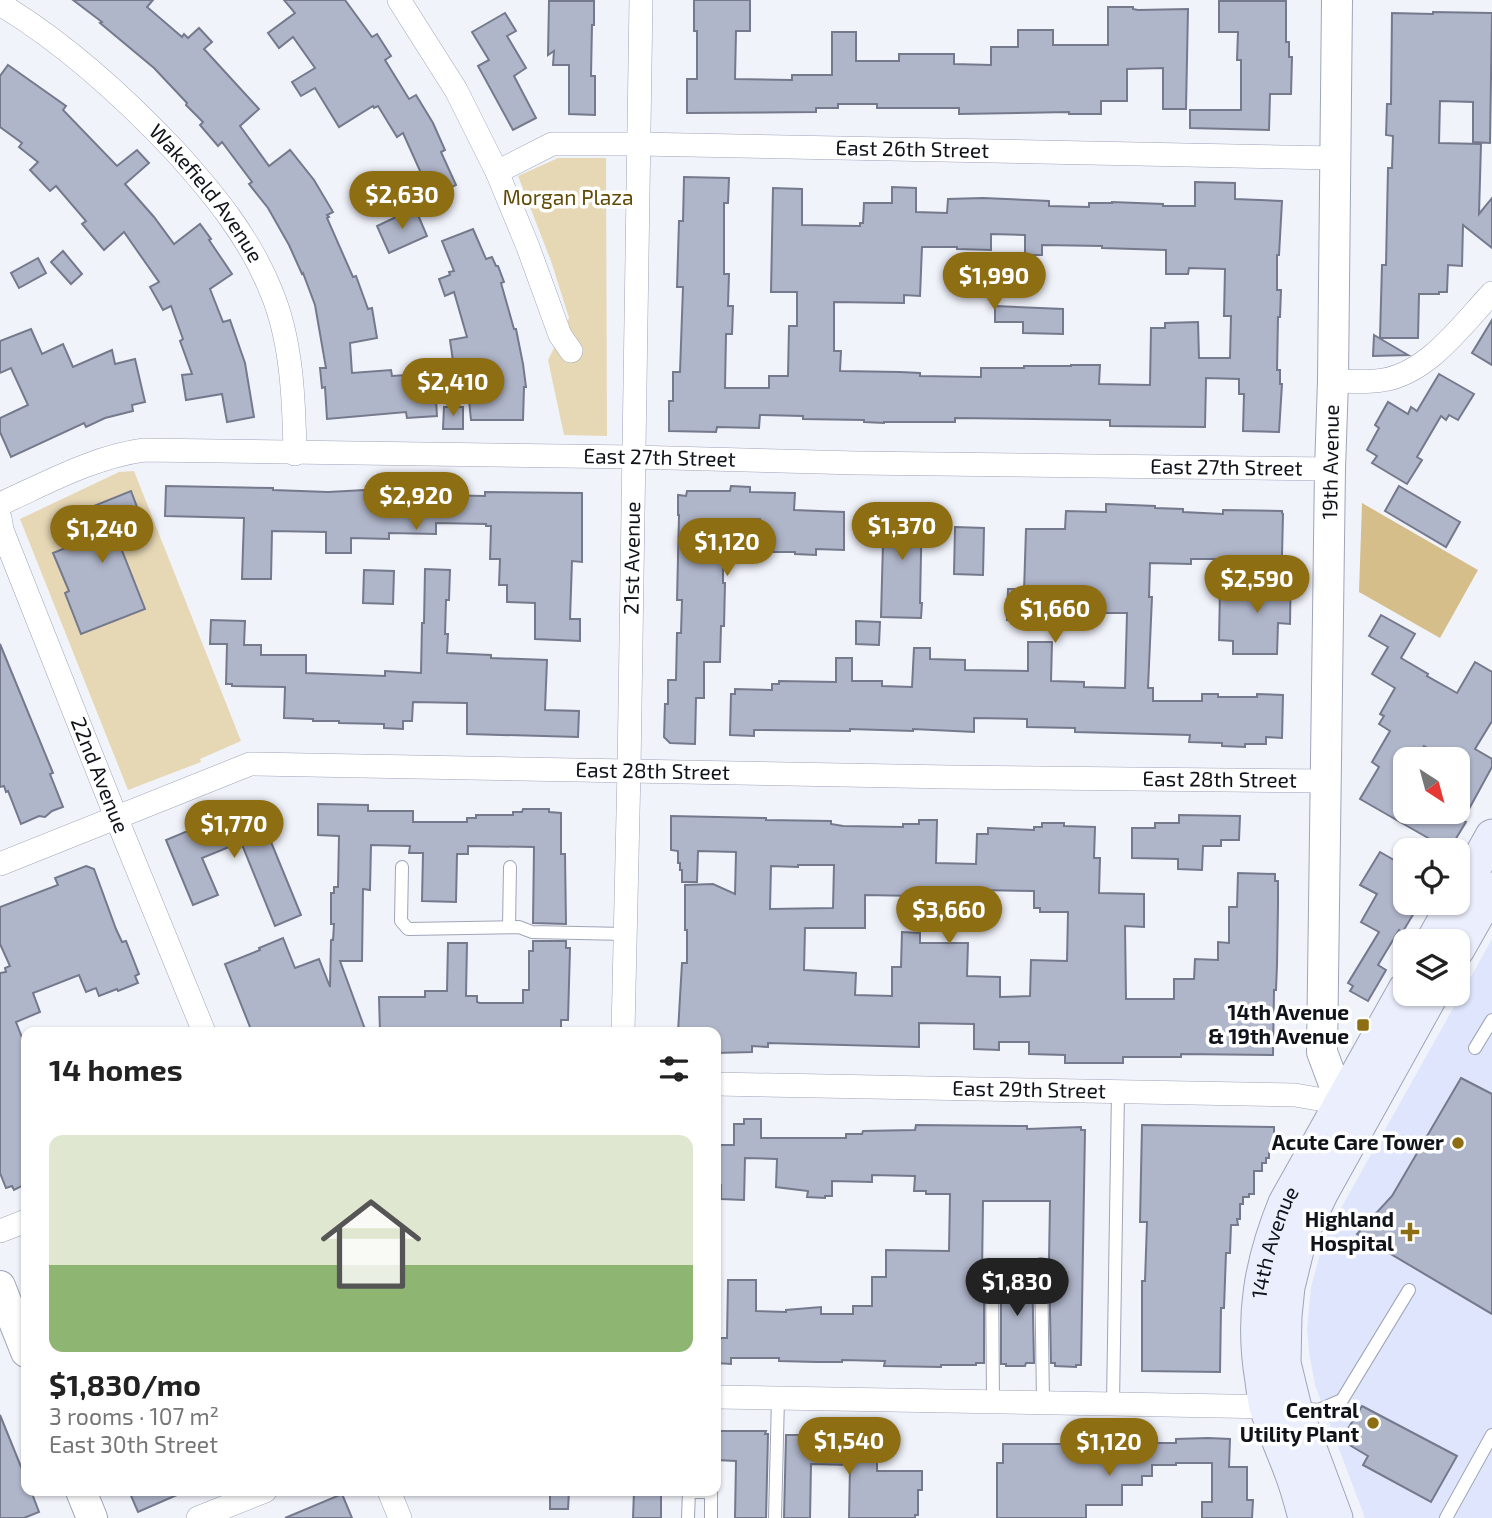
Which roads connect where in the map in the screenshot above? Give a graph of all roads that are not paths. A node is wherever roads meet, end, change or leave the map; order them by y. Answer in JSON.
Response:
{"nodes":[{"id":1,"x":399,"y":0,"type":"edge"},
{"id":2,"x":640,"y":0,"type":"edge"},
{"id":3,"x":1337,"y":0,"type":"edge"},
{"id":4,"x":0,"y":4,"type":"edge"},
{"id":5,"x":639,"y":144,"type":"junction"},
{"id":6,"x":1335,"y":159,"type":"junction"},
{"id":7,"x":497,"y":172,"type":"junction"},
{"id":8,"x":1492,"y":293,"type":"edge"},
{"id":9,"x":571,"y":351,"type":"dead end"},
{"id":10,"x":1333,"y":381,"type":"junction"},
{"id":11,"x":295,"y":454,"type":"junction"},
{"id":12,"x":633,"y":457,"type":"junction"},
{"id":13,"x":1330,"y":469,"type":"junction"},
{"id":14,"x":0,"y":504,"type":"edge"},
{"id":15,"x":0,"y":518,"type":"edge"},
{"id":16,"x":629,"y":769,"type":"junction"},
{"id":17,"x":1326,"y":781,"type":"junction"},
{"id":18,"x":116,"y":817,"type":"junction"},
{"id":19,"x":1492,"y":836,"type":"edge"},
{"id":20,"x":0,"y":864,"type":"edge"},
{"id":21,"x":402,"y":867,"type":"dead end"},
{"id":22,"x":510,"y":867,"type":"dead end"},
{"id":23,"x":1470,"y":875,"type":"edge"},
{"id":24,"x":1492,"y":889,"type":"edge"},
{"id":25,"x":509,"y":927,"type":"junction"},
{"id":26,"x":1470,"y":929,"type":"edge"},
{"id":27,"x":625,"y":934,"type":"junction"},
{"id":28,"x":1398,"y":1006,"type":"edge"},
{"id":29,"x":1425,"y":1006,"type":"edge"},
{"id":30,"x":1492,"y":1020,"type":"edge"},
{"id":31,"x":202,"y":1027,"type":"edge"},
{"id":32,"x":622,"y":1027,"type":"edge"},
{"id":33,"x":1475,"y":1048,"type":"dead end"},
{"id":34,"x":721,"y":1084,"type":"edge"},
{"id":35,"x":1118,"y":1092,"type":"junction"},
{"id":36,"x":1352,"y":1110,"type":"junction"},
{"id":37,"x":21,"y":1223,"type":"edge"},
{"id":38,"x":0,"y":1231,"type":"edge"},
{"id":39,"x":1041,"y":1264,"type":"dead end"},
{"id":40,"x":992,"y":1274,"type":"dead end"},
{"id":41,"x":0,"y":1286,"type":"edge"},
{"id":42,"x":1409,"y":1290,"type":"dead end"},
{"id":43,"x":21,"y":1339,"type":"edge"},
{"id":44,"x":721,"y":1398,"type":"edge"},
{"id":45,"x":778,"y":1398,"type":"junction"},
{"id":46,"x":993,"y":1402,"type":"junction"},
{"id":47,"x":1043,"y":1402,"type":"junction"},
{"id":48,"x":1113,"y":1403,"type":"junction"},
{"id":49,"x":1280,"y":1407,"type":"junction"},
{"id":50,"x":1492,"y":1435,"type":"edge"},
{"id":51,"x":84,"y":1496,"type":"edge"},
{"id":52,"x":253,"y":1496,"type":"edge"},
{"id":53,"x":391,"y":1496,"type":"edge"},
{"id":54,"x":689,"y":1496,"type":"edge"},
{"id":55,"x":711,"y":1496,"type":"edge"},
{"id":56,"x":92,"y":1518,"type":"edge"},
{"id":57,"x":198,"y":1518,"type":"edge"},
{"id":58,"x":400,"y":1518,"type":"edge"},
{"id":59,"x":688,"y":1518,"type":"edge"},
{"id":60,"x":711,"y":1518,"type":"edge"},
{"id":61,"x":775,"y":1518,"type":"edge"},
{"id":62,"x":1305,"y":1518,"type":"edge"},
{"id":63,"x":1336,"y":1518,"type":"edge"},
{"id":64,"x":1446,"y":1518,"type":"edge"}],
"edges":[{"from":1,"to":7,"type":"street"},
{"from":2,"to":5,"type":"street","name":"21st Avenue"},
{"from":3,"to":6,"type":"street","name":"19th Avenue"},
{"from":4,"to":11,"type":"street","name":"Wakefield Avenue"},
{"from":5,"to":6,"type":"street","name":"East 26th Street"},
{"from":5,"to":7,"type":"street","name":"East 26th Street"},
{"from":5,"to":12,"type":"street","name":"21st Avenue"},
{"from":6,"to":10,"type":"street","name":"19th Avenue"},
{"from":7,"to":9,"type":"street"},
{"from":8,"to":10,"type":"street"},
{"from":10,"to":13,"type":"street","name":"19th Avenue"},
{"from":11,"to":12,"type":"street","name":"East 27th Street"},
{"from":11,"to":14,"type":"street","name":"East 27th Street"},
{"from":12,"to":13,"type":"street","name":"East 27th Street"},
{"from":12,"to":16,"type":"street","name":"21st Avenue"},
{"from":13,"to":17,"type":"street","name":"19th Avenue"},
{"from":15,"to":18,"type":"street","name":"22nd Avenue"},
{"from":16,"to":17,"type":"street","name":"East 28th Street"},
{"from":16,"to":18,"type":"street","name":"East 28th Street"},
{"from":16,"to":27,"type":"street","name":"21st Avenue"},
{"from":17,"to":36,"type":"street","name":"19th Avenue"},
{"from":18,"to":20,"type":"street","name":"East 28th Street"},
{"from":18,"to":31,"type":"street","name":"22nd Avenue"},
{"from":19,"to":23,"type":"main road"},
{"from":21,"to":25,"type":"lane"},
{"from":22,"to":25,"type":"lane"},
{"from":24,"to":26,"type":"main road"},
{"from":25,"to":27,"type":"lane"},
{"from":27,"to":32,"type":"street","name":"21st Avenue"},
{"from":28,"to":36,"type":"main road","name":"14th Avenue"},
{"from":29,"to":36,"type":"main road","name":"14th Avenue"},
{"from":30,"to":33,"type":"lane"},
{"from":34,"to":35,"type":"street","name":"East 29th Street"},
{"from":35,"to":36,"type":"street","name":"East 29th Street"},
{"from":35,"to":48,"type":"lane"},
{"from":36,"to":49,"type":"main road","name":"14th Avenue"},
{"from":37,"to":38,"type":"street"},
{"from":39,"to":47,"type":"lane"},
{"from":40,"to":46,"type":"lane"},
{"from":41,"to":43,"type":"street"},
{"from":42,"to":49,"type":"lane"},
{"from":44,"to":45,"type":"street"},
{"from":45,"to":46,"type":"street"},
{"from":45,"to":61,"type":"lane"},
{"from":46,"to":47,"type":"street"},
{"from":47,"to":48,"type":"street"},
{"from":48,"to":49,"type":"street"},
{"from":49,"to":62,"type":"main road","name":"14th Avenue"},
{"from":49,"to":63,"type":"main road","name":"14th Avenue"},
{"from":50,"to":64,"type":"lane"},
{"from":51,"to":56,"type":"street"},
{"from":52,"to":57,"type":"street"},
{"from":53,"to":58,"type":"street"},
{"from":54,"to":59,"type":"lane"},
{"from":55,"to":60,"type":"lane"}]}
